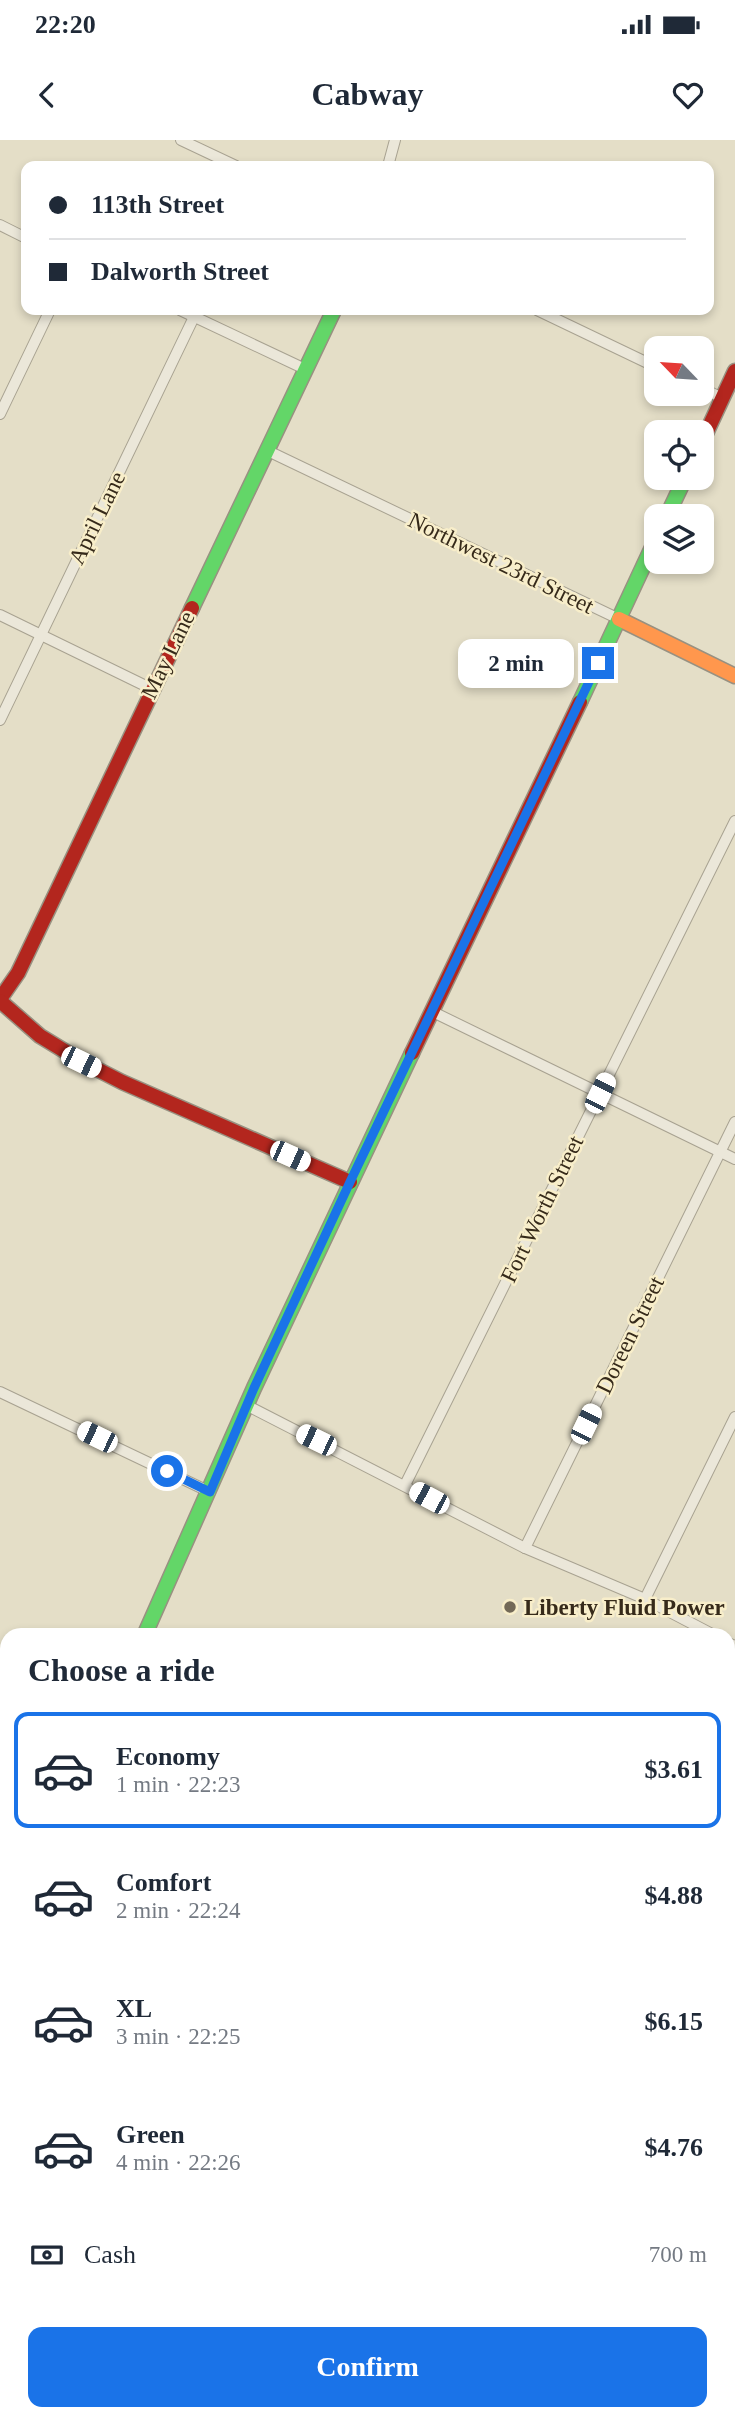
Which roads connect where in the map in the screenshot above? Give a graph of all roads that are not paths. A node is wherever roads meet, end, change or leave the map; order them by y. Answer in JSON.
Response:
{"nodes":[{"id":1,"x":181,"y":140,"type":"edge"},
{"id":2,"x":395,"y":140,"type":"edge"},
{"id":3,"x":225,"y":161,"type":"edge"},
{"id":4,"x":389,"y":161,"type":"edge"},
{"id":5,"x":0,"y":225,"type":"edge"},
{"id":6,"x":21,"y":236,"type":"edge"},
{"id":7,"x":48,"y":315,"type":"edge"},
{"id":8,"x":190,"y":315,"type":"edge"},
{"id":9,"x":332,"y":315,"type":"edge"},
{"id":10,"x":548,"y":315,"type":"edge"},
{"id":11,"x":194,"y":317,"type":"junction"},
{"id":12,"x":644,"y":360,"type":"edge"},
{"id":13,"x":305,"y":369,"type":"junction"},
{"id":14,"x":735,"y":371,"type":"edge"},
{"id":15,"x":714,"y":394,"type":"edge"},
{"id":16,"x":722,"y":398,"type":"junction"},
{"id":17,"x":0,"y":414,"type":"edge"},
{"id":18,"x":712,"y":420,"type":"edge"},
{"id":19,"x":266,"y":450,"type":"junction"},
{"id":20,"x":644,"y":565,"type":"edge"},
{"id":21,"x":0,"y":615,"type":"edge"},
{"id":22,"x":618,"y":620,"type":"junction"},
{"id":23,"x":41,"y":634,"type":"junction"},
{"id":24,"x":735,"y":676,"type":"edge"},
{"id":25,"x":152,"y":689,"type":"junction"},
{"id":26,"x":0,"y":720,"type":"edge"},
{"id":27,"x":735,"y":821,"type":"edge"},
{"id":28,"x":0,"y":1000,"type":"edge"},
{"id":29,"x":431,"y":1010,"type":"junction"},
{"id":30,"x":600,"y":1093,"type":"junction"},
{"id":31,"x":735,"y":1122,"type":"edge"},
{"id":32,"x":720,"y":1152,"type":"junction"},
{"id":33,"x":735,"y":1159,"type":"edge"},
{"id":34,"x":350,"y":1182,"type":"junction"},
{"id":35,"x":0,"y":1392,"type":"edge"},
{"id":36,"x":247,"y":1405,"type":"junction"},
{"id":37,"x":735,"y":1416,"type":"edge"},
{"id":38,"x":405,"y":1485,"type":"junction"},
{"id":39,"x":210,"y":1492,"type":"junction"},
{"id":40,"x":525,"y":1548,"type":"junction"},
{"id":41,"x":645,"y":1599,"type":"junction"},
{"id":42,"x":148,"y":1628,"type":"edge"},
{"id":43,"x":701,"y":1628,"type":"edge"}],
"edges":[{"from":1,"to":3,"type":"street"},
{"from":2,"to":4,"type":"street"},
{"from":5,"to":6,"type":"street"},
{"from":7,"to":17,"type":"street"},
{"from":8,"to":11,"type":"street"},
{"from":9,"to":13,"type":"street","name":"May Lane"},
{"from":10,"to":12,"type":"street"},
{"from":11,"to":13,"type":"street"},
{"from":11,"to":23,"type":"street","name":"April Lane"},
{"from":13,"to":19,"type":"street","name":"May Lane"},
{"from":14,"to":16,"type":"street"},
{"from":15,"to":16,"type":"street"},
{"from":16,"to":18,"type":"street"},
{"from":19,"to":22,"type":"street","name":"Northwest 23rd Street"},
{"from":19,"to":25,"type":"street","name":"May Lane"},
{"from":20,"to":22,"type":"street"},
{"from":21,"to":23,"type":"street"},
{"from":22,"to":24,"type":"street","name":"Northwest 23rd Street"},
{"from":22,"to":29,"type":"street"},
{"from":23,"to":25,"type":"street"},
{"from":23,"to":26,"type":"street","name":"April Lane"},
{"from":25,"to":28,"type":"street","name":"May Lane"},
{"from":27,"to":30,"type":"street","name":"Fort Worth Street"},
{"from":28,"to":34,"type":"street"},
{"from":29,"to":30,"type":"street"},
{"from":29,"to":34,"type":"street"},
{"from":30,"to":32,"type":"street"},
{"from":30,"to":38,"type":"street","name":"Fort Worth Street"},
{"from":31,"to":32,"type":"street","name":"Doreen Street"},
{"from":32,"to":33,"type":"street"},
{"from":32,"to":40,"type":"street","name":"Doreen Street"},
{"from":34,"to":36,"type":"street"},
{"from":35,"to":39,"type":"street"},
{"from":36,"to":38,"type":"street"},
{"from":36,"to":39,"type":"street"},
{"from":37,"to":41,"type":"street"},
{"from":38,"to":40,"type":"street"},
{"from":39,"to":42,"type":"street"},
{"from":40,"to":41,"type":"street"},
{"from":41,"to":43,"type":"street"}]}
